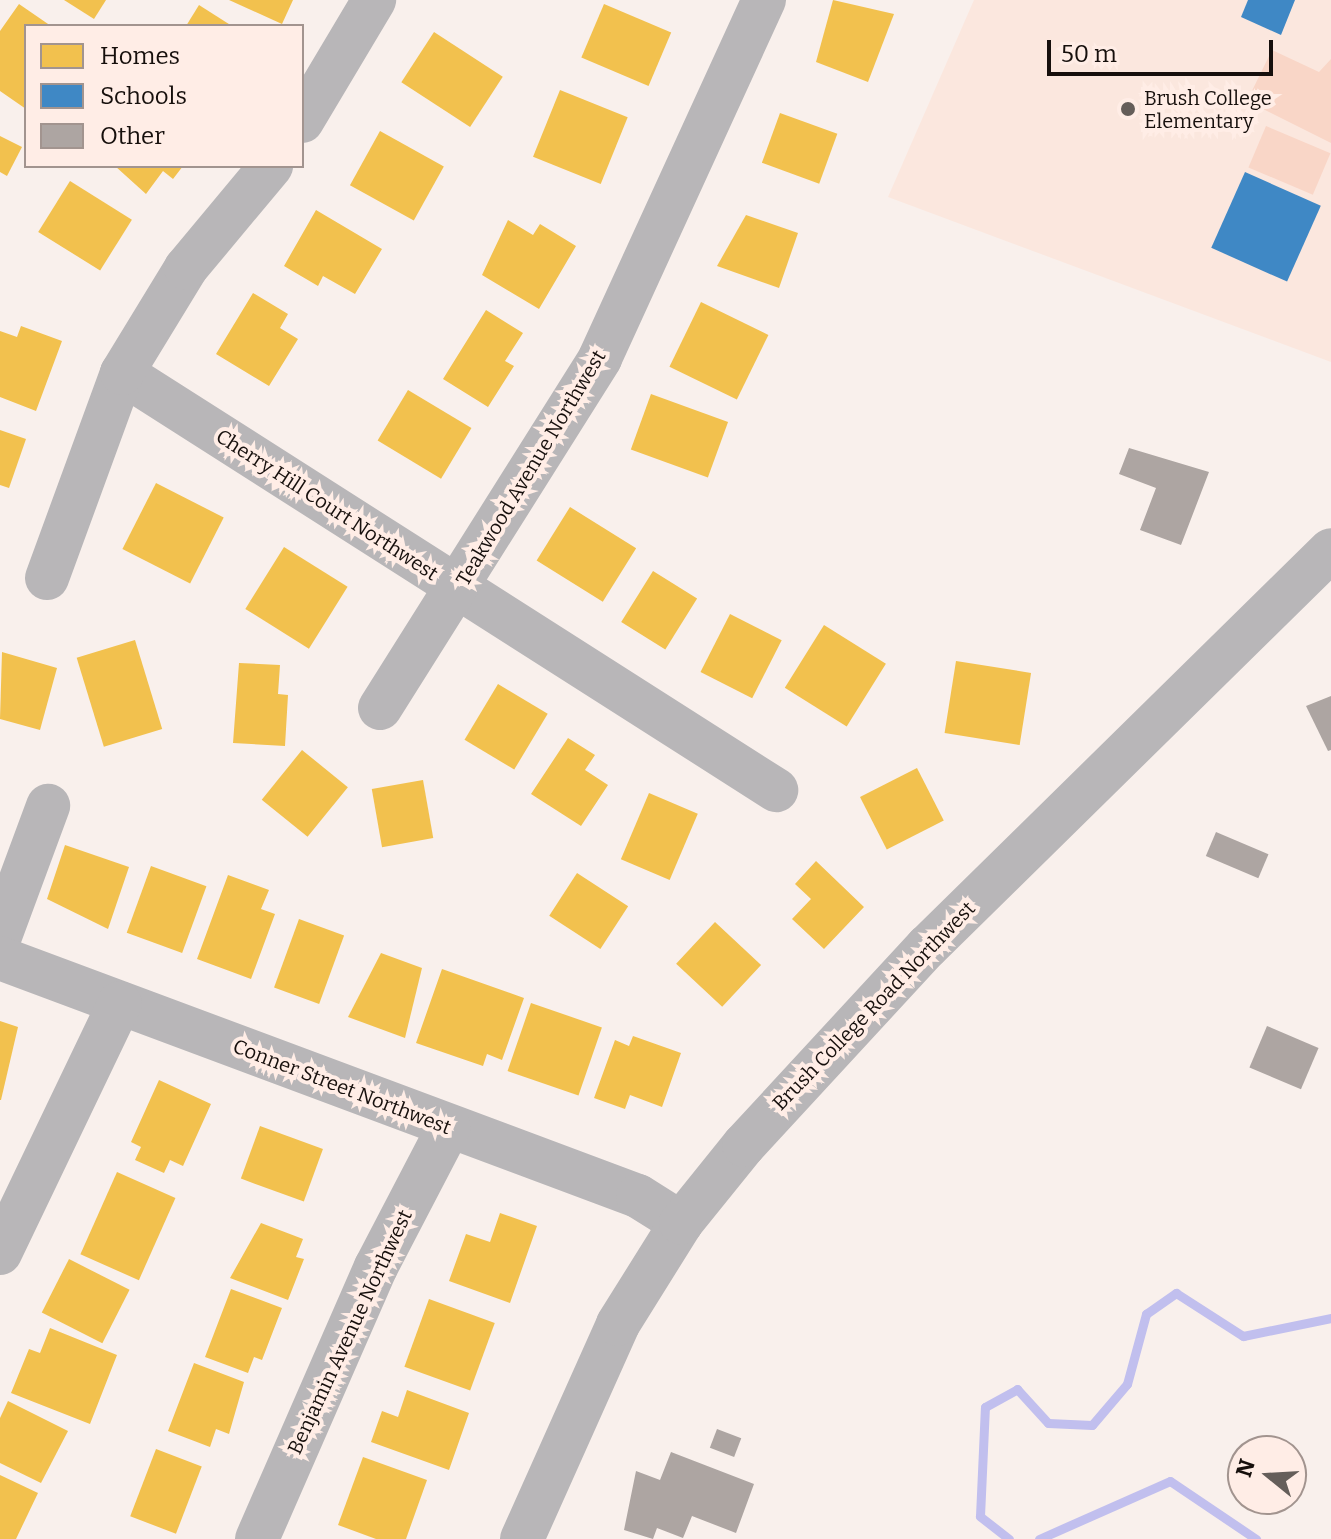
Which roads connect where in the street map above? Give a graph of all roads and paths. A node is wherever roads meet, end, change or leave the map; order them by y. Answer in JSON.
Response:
{"nodes":[{"id":1,"x":374,"y":0,"type":"edge"},
{"id":2,"x":764,"y":0,"type":"edge"},
{"id":3,"x":304,"y":118,"type":"edge"},
{"id":4,"x":269,"y":168,"type":"edge"},
{"id":5,"x":122,"y":373,"type":"junction"},
{"id":6,"x":1331,"y":550,"type":"edge"},
{"id":7,"x":47,"y":578,"type":"dead end"},
{"id":8,"x":458,"y":589,"type":"junction"},
{"id":9,"x":380,"y":708,"type":"dead end"},
{"id":10,"x":776,"y":790,"type":"dead end"},
{"id":11,"x":48,"y":806,"type":"dead end"},
{"id":12,"x":0,"y":936,"type":"edge"},
{"id":13,"x":0,"y":958,"type":"edge"},
{"id":14,"x":120,"y":1003,"type":"junction"},
{"id":15,"x":449,"y":1127,"type":"junction"},
{"id":16,"x":681,"y":1223,"type":"junction"},
{"id":17,"x":0,"y":1253,"type":"edge"},
{"id":18,"x":257,"y":1539,"type":"edge"},
{"id":19,"x":522,"y":1539,"type":"edge"}],
"edges":[{"from":1,"to":3,"type":"street"},
{"from":2,"to":8,"type":"street","name":"Teakwood Avenue Northwest"},
{"from":4,"to":5,"type":"street"},
{"from":5,"to":7,"type":"street"},
{"from":5,"to":8,"type":"street","name":"Cherry Hill Court Northwest"},
{"from":6,"to":16,"type":"street","name":"Brush College Road Northwest"},
{"from":8,"to":9,"type":"street","name":"Teakwood Avenue Northwest"},
{"from":8,"to":10,"type":"street","name":"Cherry Hill Court Northwest"},
{"from":11,"to":12,"type":"street"},
{"from":13,"to":14,"type":"street","name":"Conner Street Northwest"},
{"from":14,"to":15,"type":"street","name":"Conner Street Northwest"},
{"from":14,"to":17,"type":"street"},
{"from":15,"to":16,"type":"street","name":"Conner Street Northwest"},
{"from":15,"to":18,"type":"street","name":"Benjamin Avenue Northwest"},
{"from":16,"to":19,"type":"street","name":"Brush College Road Northwest"}]}
